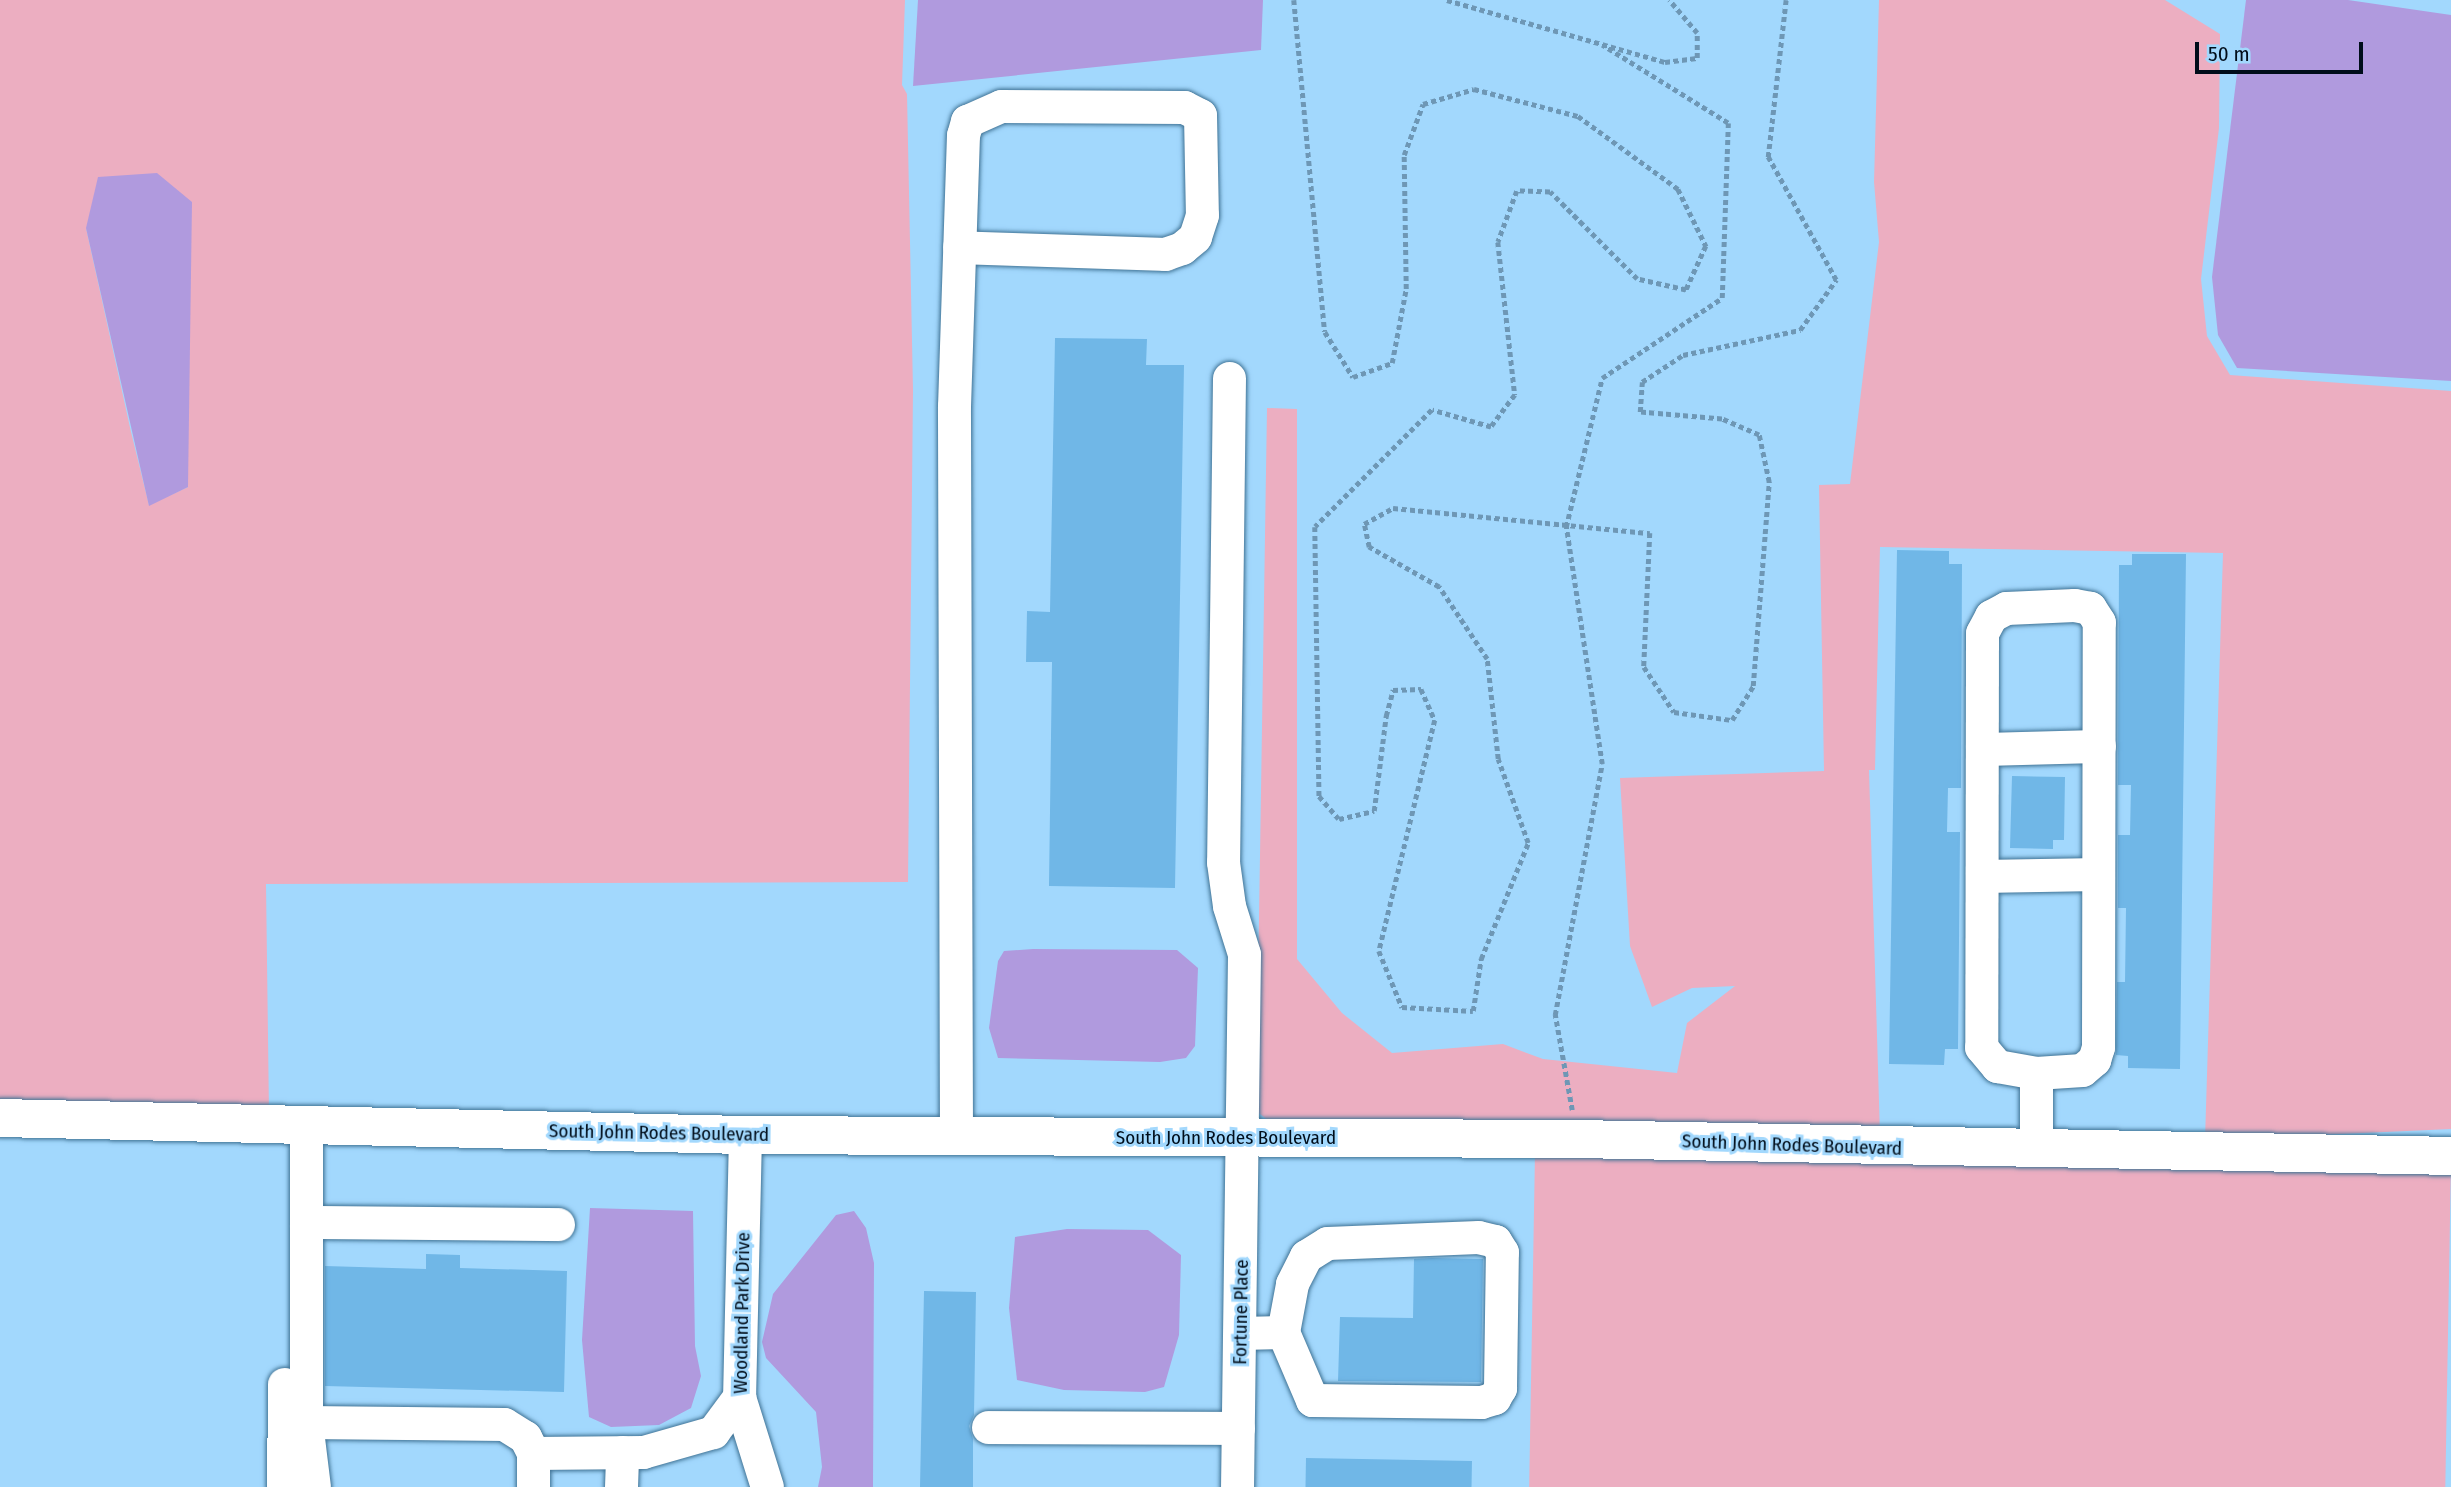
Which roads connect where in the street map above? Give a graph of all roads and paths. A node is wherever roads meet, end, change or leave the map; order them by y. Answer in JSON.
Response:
{"nodes":[{"id":1,"x":1294,"y":0,"type":"edge"},
{"id":2,"x":1447,"y":0,"type":"edge"},
{"id":3,"x":1669,"y":0,"type":"edge"},
{"id":4,"x":1786,"y":0,"type":"edge"},
{"id":5,"x":1602,"y":45,"type":"junction"},
{"id":6,"x":960,"y":247,"type":"junction"},
{"id":7,"x":1229,"y":378,"type":"dead end"},
{"id":8,"x":1566,"y":527,"type":"junction"},
{"id":9,"x":2099,"y":746,"type":"junction"},
{"id":10,"x":1982,"y":749,"type":"junction"},
{"id":11,"x":2098,"y":874,"type":"junction"},
{"id":12,"x":1982,"y":876,"type":"junction"},
{"id":13,"x":2036,"y":1073,"type":"junction"},
{"id":14,"x":0,"y":1118,"type":"edge"},
{"id":15,"x":745,"y":1135,"type":"junction"},
{"id":16,"x":956,"y":1136,"type":"junction"},
{"id":17,"x":1244,"y":1138,"type":"junction"},
{"id":18,"x":306,"y":1139,"type":"junction"},
{"id":19,"x":1577,"y":1139,"type":"junction"},
{"id":20,"x":2036,"y":1149,"type":"junction"},
{"id":21,"x":2451,"y":1156,"type":"edge"},
{"id":22,"x":306,"y":1222,"type":"junction"},
{"id":23,"x":558,"y":1224,"type":"dead end"},
{"id":24,"x":1283,"y":1332,"type":"junction"},
{"id":25,"x":1240,"y":1333,"type":"junction"},
{"id":26,"x":739,"y":1397,"type":"junction"},
{"id":27,"x":306,"y":1422,"type":"junction"},
{"id":28,"x":988,"y":1427,"type":"dead end"},
{"id":29,"x":1238,"y":1428,"type":"junction"},
{"id":30,"x":622,"y":1452,"type":"junction"},
{"id":31,"x":533,"y":1453,"type":"junction"},
{"id":32,"x":283,"y":1487,"type":"edge"},
{"id":33,"x":314,"y":1487,"type":"edge"},
{"id":34,"x":533,"y":1487,"type":"edge"},
{"id":35,"x":621,"y":1487,"type":"edge"},
{"id":36,"x":766,"y":1487,"type":"edge"},
{"id":37,"x":1237,"y":1487,"type":"edge"}],
"edges":[{"from":1,"to":8,"type":"path"},
{"from":2,"to":5,"type":"path"},
{"from":3,"to":5,"type":"path"},
{"from":4,"to":8,"type":"path"},
{"from":5,"to":8,"type":"path"},
{"from":6,"to":6,"type":"street"},
{"from":6,"to":16,"type":"street"},
{"from":7,"to":17,"type":"street","name":"Fortune Place"},
{"from":8,"to":19,"type":"path"},
{"from":9,"to":10,"type":"street"},
{"from":9,"to":10,"type":"street"},
{"from":9,"to":11,"type":"street"},
{"from":10,"to":12,"type":"street"},
{"from":11,"to":12,"type":"street"},
{"from":11,"to":13,"type":"street"},
{"from":12,"to":13,"type":"street"},
{"from":13,"to":20,"type":"street"},
{"from":14,"to":18,"type":"main road","name":"South John Rodes Boulevard"},
{"from":15,"to":16,"type":"main road","name":"South John Rodes Boulevard"},
{"from":15,"to":18,"type":"main road","name":"South John Rodes Boulevard"},
{"from":15,"to":26,"type":"street","name":"Woodland Park Drive"},
{"from":16,"to":17,"type":"main road","name":"South John Rodes Boulevard"},
{"from":17,"to":19,"type":"main road","name":"South John Rodes Boulevard"},
{"from":17,"to":25,"type":"street","name":"Fortune Place"},
{"from":18,"to":22,"type":"street"},
{"from":18,"to":32,"type":"street"},
{"from":19,"to":20,"type":"main road","name":"South John Rodes Boulevard"},
{"from":20,"to":21,"type":"main road","name":"South John Rodes Boulevard"},
{"from":22,"to":23,"type":"street"},
{"from":22,"to":27,"type":"street"},
{"from":24,"to":24,"type":"street"},
{"from":24,"to":25,"type":"street"},
{"from":25,"to":29,"type":"street","name":"Fortune Place"},
{"from":26,"to":30,"type":"street"},
{"from":26,"to":36,"type":"street","name":"Woodland Park Drive"},
{"from":27,"to":31,"type":"street"},
{"from":27,"to":33,"type":"street"},
{"from":28,"to":29,"type":"street"},
{"from":29,"to":37,"type":"street","name":"Fortune Place"},
{"from":30,"to":31,"type":"street"},
{"from":30,"to":35,"type":"street"},
{"from":31,"to":34,"type":"street"}]}
